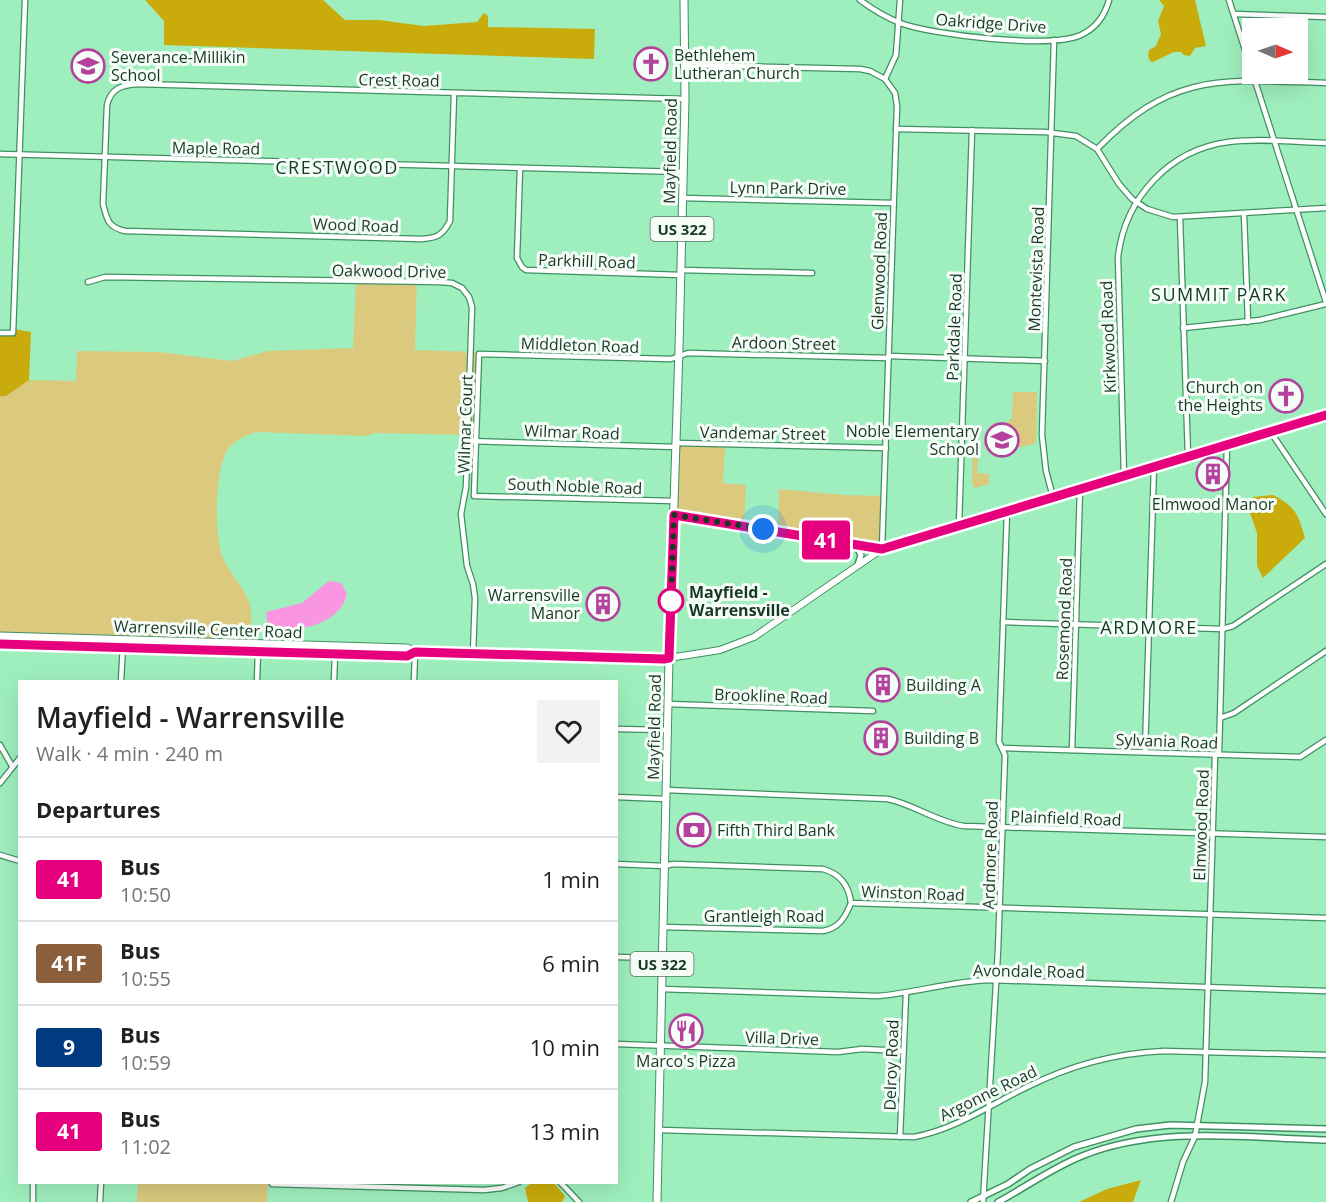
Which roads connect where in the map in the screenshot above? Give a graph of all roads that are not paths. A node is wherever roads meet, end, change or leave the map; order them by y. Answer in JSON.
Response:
{"nodes":[{"id":1,"x":25,"y":0,"type":"edge"},
{"id":2,"x":684,"y":0,"type":"edge"},
{"id":3,"x":860,"y":0,"type":"edge"},
{"id":4,"x":900,"y":0,"type":"edge"},
{"id":5,"x":1109,"y":0,"type":"edge"},
{"id":6,"x":1229,"y":0,"type":"edge"},
{"id":7,"x":1234,"y":15,"type":"junction"},
{"id":8,"x":1326,"y":16,"type":"edge"},
{"id":9,"x":899,"y":22,"type":"junction"},
{"id":10,"x":1054,"y":40,"type":"junction"},
{"id":11,"x":1242,"y":40,"type":"edge"},
{"id":12,"x":685,"y":65,"type":"junction"},
{"id":13,"x":885,"y":79,"type":"junction"},
{"id":14,"x":1242,"y":82,"type":"edge"},
{"id":15,"x":1308,"y":82,"type":"edge"},
{"id":16,"x":1326,"y":83,"type":"edge"},
{"id":17,"x":1256,"y":84,"type":"edge"},
{"id":18,"x":454,"y":93,"type":"junction"},
{"id":19,"x":685,"y":99,"type":"junction"},
{"id":20,"x":897,"y":129,"type":"junction"},
{"id":21,"x":972,"y":130,"type":"junction"},
{"id":22,"x":1052,"y":132,"type":"junction"},
{"id":23,"x":1275,"y":141,"type":"junction"},
{"id":24,"x":1326,"y":143,"type":"edge"},
{"id":25,"x":1097,"y":148,"type":"junction"},
{"id":26,"x":0,"y":154,"type":"edge"},
{"id":27,"x":19,"y":155,"type":"junction"},
{"id":28,"x":105,"y":157,"type":"junction"},
{"id":29,"x":451,"y":166,"type":"junction"},
{"id":30,"x":520,"y":168,"type":"junction"},
{"id":31,"x":683,"y":172,"type":"junction"},
{"id":32,"x":682,"y":198,"type":"junction"},
{"id":33,"x":893,"y":202,"type":"junction"},
{"id":34,"x":1136,"y":202,"type":"junction"},
{"id":35,"x":1326,"y":208,"type":"edge"},
{"id":36,"x":1296,"y":210,"type":"junction"},
{"id":37,"x":1244,"y":214,"type":"junction"},
{"id":38,"x":1180,"y":218,"type":"junction"},
{"id":39,"x":681,"y":272,"type":"junction"},
{"id":40,"x":812,"y":273,"type":"dead end"},
{"id":41,"x":88,"y":282,"type":"dead end"},
{"id":42,"x":1326,"y":303,"type":"edge"},
{"id":43,"x":1248,"y":322,"type":"junction"},
{"id":44,"x":1184,"y":328,"type":"junction"},
{"id":45,"x":0,"y":333,"type":"edge"},
{"id":46,"x":479,"y":354,"type":"joint"},
{"id":47,"x":679,"y":356,"type":"junction"},
{"id":48,"x":889,"y":357,"type":"junction"},
{"id":49,"x":965,"y":358,"type":"junction"},
{"id":50,"x":1045,"y":361,"type":"junction"},
{"id":51,"x":1326,"y":415,"type":"edge"},
{"id":52,"x":1270,"y":431,"type":"junction"},
{"id":53,"x":467,"y":441,"type":"junction"},
{"id":54,"x":476,"y":441,"type":"junction"},
{"id":55,"x":1227,"y":444,"type":"junction"},
{"id":56,"x":677,"y":445,"type":"junction"},
{"id":57,"x":886,"y":448,"type":"junction"},
{"id":58,"x":1188,"y":456,"type":"junction"},
{"id":59,"x":1154,"y":466,"type":"junction"},
{"id":60,"x":1124,"y":476,"type":"junction"},
{"id":61,"x":1080,"y":489,"type":"junction"},
{"id":62,"x":474,"y":496,"type":"joint"},
{"id":63,"x":1053,"y":497,"type":"junction"},
{"id":64,"x":674,"y":501,"type":"junction"},
{"id":65,"x":1007,"y":511,"type":"junction"},
{"id":66,"x":1326,"y":514,"type":"edge"},
{"id":67,"x":674,"y":515,"type":"junction"},
{"id":68,"x":959,"y":525,"type":"junction"},
{"id":69,"x":856,"y":545,"type":"junction"},
{"id":70,"x":882,"y":549,"type":"junction"},
{"id":71,"x":1326,"y":564,"type":"edge"},
{"id":72,"x":858,"y":565,"type":"junction"},
{"id":73,"x":1003,"y":622,"type":"junction"},
{"id":74,"x":1076,"y":625,"type":"junction"},
{"id":75,"x":1149,"y":627,"type":"junction"},
{"id":76,"x":1222,"y":629,"type":"junction"},
{"id":77,"x":0,"y":636,"type":"edge"},
{"id":78,"x":0,"y":644,"type":"edge"},
{"id":79,"x":123,"y":644,"type":"junction"},
{"id":80,"x":258,"y":648,"type":"junction"},
{"id":81,"x":335,"y":650,"type":"junction"},
{"id":82,"x":1326,"y":651,"type":"edge"},
{"id":83,"x":415,"y":652,"type":"junction"},
{"id":84,"x":473,"y":654,"type":"junction"},
{"id":85,"x":669,"y":658,"type":"junction"},
{"id":86,"x":121,"y":680,"type":"edge"},
{"id":87,"x":257,"y":680,"type":"edge"},
{"id":88,"x":334,"y":680,"type":"edge"},
{"id":89,"x":414,"y":680,"type":"edge"},
{"id":90,"x":668,"y":704,"type":"junction"},
{"id":91,"x":873,"y":711,"type":"dead end"},
{"id":92,"x":1220,"y":718,"type":"junction"},
{"id":93,"x":618,"y":729,"type":"edge"},
{"id":94,"x":667,"y":730,"type":"junction"},
{"id":95,"x":1326,"y":740,"type":"edge"},
{"id":96,"x":0,"y":745,"type":"edge"},
{"id":97,"x":1002,"y":748,"type":"junction"},
{"id":98,"x":1072,"y":750,"type":"junction"},
{"id":99,"x":1145,"y":752,"type":"junction"},
{"id":100,"x":1216,"y":754,"type":"junction"},
{"id":101,"x":18,"y":760,"type":"edge"},
{"id":102,"x":12,"y":766,"type":"junction"},
{"id":103,"x":0,"y":783,"type":"edge"},
{"id":104,"x":666,"y":790,"type":"junction"},
{"id":105,"x":618,"y":797,"type":"edge"},
{"id":106,"x":666,"y":799,"type":"junction"},
{"id":107,"x":1003,"y":828,"type":"junction"},
{"id":108,"x":1212,"y":834,"type":"junction"},
{"id":109,"x":1326,"y":837,"type":"edge"},
{"id":110,"x":0,"y":855,"type":"edge"},
{"id":111,"x":18,"y":860,"type":"edge"},
{"id":112,"x":618,"y":864,"type":"edge"},
{"id":113,"x":664,"y":866,"type":"junction"},
{"id":114,"x":851,"y":903,"type":"junction"},
{"id":115,"x":1000,"y":908,"type":"junction"},
{"id":116,"x":1210,"y":914,"type":"junction"},
{"id":117,"x":1326,"y":918,"type":"edge"},
{"id":118,"x":663,"y":927,"type":"junction"},
{"id":119,"x":618,"y":957,"type":"edge"},
{"id":120,"x":662,"y":958,"type":"junction"},
{"id":121,"x":996,"y":981,"type":"junction"},
{"id":122,"x":1208,"y":987,"type":"junction"},
{"id":123,"x":661,"y":989,"type":"junction"},
{"id":124,"x":1326,"y":991,"type":"edge"},
{"id":125,"x":906,"y":994,"type":"junction"},
{"id":126,"x":618,"y":1044,"type":"edge"},
{"id":127,"x":660,"y":1046,"type":"junction"},
{"id":128,"x":903,"y":1051,"type":"junction"},
{"id":129,"x":1206,"y":1051,"type":"junction"},
{"id":130,"x":1326,"y":1055,"type":"edge"},
{"id":131,"x":989,"y":1107,"type":"junction"},
{"id":132,"x":1198,"y":1125,"type":"junction"},
{"id":133,"x":1326,"y":1129,"type":"edge"},
{"id":134,"x":659,"y":1130,"type":"junction"},
{"id":135,"x":1196,"y":1136,"type":"junction"},
{"id":136,"x":900,"y":1137,"type":"junction"},
{"id":137,"x":1326,"y":1140,"type":"edge"},
{"id":138,"x":33,"y":1184,"type":"edge"},
{"id":139,"x":101,"y":1184,"type":"edge"},
{"id":140,"x":272,"y":1184,"type":"dead end"},
{"id":141,"x":513,"y":1184,"type":"edge"},
{"id":142,"x":562,"y":1184,"type":"edge"},
{"id":143,"x":983,"y":1199,"type":"edge"},
{"id":144,"x":33,"y":1202,"type":"edge"},
{"id":145,"x":100,"y":1202,"type":"edge"},
{"id":146,"x":579,"y":1202,"type":"edge"},
{"id":147,"x":657,"y":1202,"type":"edge"},
{"id":148,"x":971,"y":1202,"type":"edge"},
{"id":149,"x":998,"y":1202,"type":"edge"},
{"id":150,"x":1170,"y":1202,"type":"edge"}],
"edges":[{"from":1,"to":27,"type":"street"},
{"from":2,"to":12,"type":"main road","name":"Mayfield Road","number":"US 322"},
{"from":3,"to":9,"type":"street","name":"Oakridge Drive"},
{"from":4,"to":9,"type":"street"},
{"from":5,"to":10,"type":"street","name":"Oakridge Drive"},
{"from":6,"to":7,"type":"street"},
{"from":7,"to":8,"type":"street"},
{"from":7,"to":11,"type":"street"},
{"from":9,"to":10,"type":"street","name":"Oakridge Drive"},
{"from":9,"to":13,"type":"street"},
{"from":10,"to":22,"type":"street","name":"Montevista Road"},
{"from":12,"to":13,"type":"street"},
{"from":12,"to":19,"type":"main road","name":"Mayfield Road","number":"US 322"},
{"from":13,"to":20,"type":"street","name":"Glenwood Road"},
{"from":14,"to":25,"type":"street"},
{"from":15,"to":16,"type":"street"},
{"from":17,"to":23,"type":"street"},
{"from":18,"to":19,"type":"street","name":"Crest Road"},
{"from":18,"to":28,"type":"street","name":"Crest Road"},
{"from":18,"to":29,"type":"street","name":"Wood Road"},
{"from":19,"to":31,"type":"main road","name":"Mayfield Road","number":"US 322"},
{"from":20,"to":21,"type":"street"},
{"from":20,"to":33,"type":"street","name":"Glenwood Road"},
{"from":21,"to":22,"type":"street"},
{"from":21,"to":49,"type":"street","name":"Parkdale Road"},
{"from":22,"to":25,"type":"street"},
{"from":22,"to":50,"type":"street","name":"Montevista Road"},
{"from":23,"to":24,"type":"street","name":"Kirkwood Road"},
{"from":23,"to":34,"type":"street","name":"Kirkwood Road"},
{"from":23,"to":36,"type":"street"},
{"from":25,"to":34,"type":"street"},
{"from":26,"to":27,"type":"street","name":"Maple Road"},
{"from":27,"to":28,"type":"street","name":"Maple Road"},
{"from":27,"to":45,"type":"street"},
{"from":28,"to":29,"type":"street","name":"Maple Road"},
{"from":28,"to":29,"type":"street","name":"Wood Road"},
{"from":29,"to":30,"type":"street","name":"Maple Road"},
{"from":30,"to":31,"type":"street","name":"Maple Road"},
{"from":30,"to":39,"type":"street","name":"Parkhill Road"},
{"from":31,"to":32,"type":"main road","name":"Mayfield Road","number":"US 322"},
{"from":32,"to":33,"type":"street","name":"Lynn Park Drive"},
{"from":32,"to":39,"type":"main road","name":"Mayfield Road","number":"US 322"},
{"from":33,"to":48,"type":"street","name":"Glenwood Road"},
{"from":34,"to":38,"type":"street"},
{"from":34,"to":60,"type":"street","name":"Kirkwood Road"},
{"from":35,"to":36,"type":"street"},
{"from":36,"to":37,"type":"street"},
{"from":36,"to":42,"type":"street"},
{"from":37,"to":38,"type":"street"},
{"from":37,"to":43,"type":"street"},
{"from":38,"to":44,"type":"street"},
{"from":39,"to":40,"type":"street"},
{"from":39,"to":47,"type":"main road","name":"Mayfield Road","number":"US 322"},
{"from":41,"to":53,"type":"street","name":"Oakwood Drive"},
{"from":42,"to":43,"type":"street"},
{"from":43,"to":44,"type":"street"},
{"from":44,"to":58,"type":"street"},
{"from":46,"to":47,"type":"street","name":"Middleton Road"},
{"from":46,"to":54,"type":"street","name":"Wilmar Court"},
{"from":47,"to":48,"type":"street","name":"Ardoon Street"},
{"from":47,"to":56,"type":"main road","name":"Mayfield Road","number":"US 322"},
{"from":48,"to":49,"type":"street","name":"Ardoon Street"},
{"from":48,"to":57,"type":"street","name":"Glenwood Road"},
{"from":49,"to":50,"type":"street","name":"Ardoon Street"},
{"from":49,"to":68,"type":"street","name":"Parkdale Road"},
{"from":50,"to":63,"type":"street","name":"Montevista Road"},
{"from":51,"to":52,"type":"main road","name":"Warrensville Center Road"},
{"from":52,"to":55,"type":"main road","name":"Warrensville Center Road"},
{"from":52,"to":66,"type":"street"},
{"from":53,"to":54,"type":"street","name":"Wilmar Road"},
{"from":53,"to":84,"type":"street","name":"Oakwood Drive"},
{"from":54,"to":56,"type":"street","name":"Wilmar Road"},
{"from":54,"to":62,"type":"street","name":"Wilmar Court"},
{"from":55,"to":58,"type":"main road","name":"Warrensville Center Road"},
{"from":55,"to":76,"type":"street","name":"Elmwood Road"},
{"from":56,"to":57,"type":"street","name":"Vandemar Street"},
{"from":56,"to":64,"type":"main road","name":"Mayfield Road","number":"US 322"},
{"from":57,"to":70,"type":"street","name":"Glenwood Road"},
{"from":58,"to":59,"type":"main road","name":"Warrensville Center Road"},
{"from":59,"to":60,"type":"main road","name":"Warrensville Center Road"},
{"from":59,"to":75,"type":"street"},
{"from":60,"to":61,"type":"main road","name":"Warrensville Center Road"},
{"from":61,"to":63,"type":"main road","name":"Warrensville Center Road"},
{"from":61,"to":74,"type":"street","name":"Rosemond Road"},
{"from":62,"to":64,"type":"street","name":"South Noble Road"},
{"from":63,"to":65,"type":"main road","name":"Warrensville Center Road"},
{"from":64,"to":67,"type":"main road","name":"Mayfield Road","number":"US 322"},
{"from":65,"to":68,"type":"main road","name":"Warrensville Center Road"},
{"from":65,"to":73,"type":"street","name":"Ardmore Road"},
{"from":67,"to":69,"type":"street"},
{"from":67,"to":85,"type":"main road","name":"Mayfield Road","number":"US 322"},
{"from":68,"to":70,"type":"main road","name":"Warrensville Center Road"},
{"from":69,"to":70,"type":"street"},
{"from":69,"to":72,"type":"street"},
{"from":70,"to":72,"type":"main road","name":"Warrensville Center Road"},
{"from":71,"to":76,"type":"street"},
{"from":72,"to":85,"type":"main road","name":"Warrensville Center Road"},
{"from":73,"to":74,"type":"street"},
{"from":73,"to":97,"type":"street","name":"Ardmore Road"},
{"from":74,"to":75,"type":"street"},
{"from":74,"to":98,"type":"street","name":"Rosemond Road"},
{"from":75,"to":76,"type":"street"},
{"from":75,"to":99,"type":"street"},
{"from":76,"to":92,"type":"street","name":"Elmwood Road"},
{"from":77,"to":79,"type":"main road","name":"Warrensville Center Road"},
{"from":78,"to":79,"type":"main road","name":"Warrensville Center Road"},
{"from":79,"to":80,"type":"main road","name":"Warrensville Center Road"},
{"from":79,"to":86,"type":"street"},
{"from":80,"to":81,"type":"main road","name":"Warrensville Center Road"},
{"from":80,"to":87,"type":"street"},
{"from":81,"to":83,"type":"main road","name":"Warrensville Center Road"},
{"from":81,"to":88,"type":"street"},
{"from":82,"to":92,"type":"street"},
{"from":83,"to":84,"type":"main road","name":"Warrensville Center Road"},
{"from":83,"to":89,"type":"street"},
{"from":84,"to":85,"type":"main road","name":"Warrensville Center Road"},
{"from":85,"to":90,"type":"main road","name":"Mayfield Road","number":"US 322"},
{"from":90,"to":91,"type":"street","name":"Brookline Road"},
{"from":90,"to":94,"type":"main road","name":"Mayfield Road","number":"US 322"},
{"from":92,"to":100,"type":"street","name":"Elmwood Road"},
{"from":93,"to":94,"type":"street"},
{"from":94,"to":104,"type":"main road","name":"Mayfield Road","number":"US 322"},
{"from":95,"to":100,"type":"street","name":"Sylvania Road"},
{"from":96,"to":102,"type":"street"},
{"from":97,"to":98,"type":"street","name":"Sylvania Road"},
{"from":97,"to":107,"type":"street","name":"Ardmore Road"},
{"from":98,"to":99,"type":"street","name":"Sylvania Road"},
{"from":99,"to":100,"type":"street","name":"Sylvania Road"},
{"from":100,"to":108,"type":"street","name":"Elmwood Road"},
{"from":101,"to":102,"type":"street"},
{"from":102,"to":103,"type":"street"},
{"from":104,"to":106,"type":"main road","name":"Mayfield Road","number":"US 322"},
{"from":104,"to":107,"type":"street","name":"Plainfield Road"},
{"from":105,"to":106,"type":"street"},
{"from":106,"to":113,"type":"main road","name":"Mayfield Road","number":"US 322"},
{"from":107,"to":108,"type":"street","name":"Plainfield Road"},
{"from":107,"to":115,"type":"street","name":"Ardmore Road"},
{"from":108,"to":109,"type":"street","name":"Plainfield Road"},
{"from":108,"to":116,"type":"street","name":"Elmwood Road"},
{"from":110,"to":111,"type":"street"},
{"from":112,"to":113,"type":"street","name":"Winston Road"},
{"from":113,"to":114,"type":"street","name":"Winston Road"},
{"from":113,"to":118,"type":"main road","name":"Mayfield Road","number":"US 322"},
{"from":114,"to":115,"type":"street","name":"Winston Road"},
{"from":114,"to":118,"type":"street","name":"Grantleigh Road"},
{"from":115,"to":116,"type":"street","name":"Winston Road"},
{"from":115,"to":121,"type":"street","name":"Ardmore Road"},
{"from":116,"to":117,"type":"street","name":"Winston Road"},
{"from":116,"to":122,"type":"street","name":"Elmwood Road"},
{"from":118,"to":120,"type":"main road","name":"Mayfield Road","number":"US 322"},
{"from":119,"to":120,"type":"street"},
{"from":120,"to":123,"type":"main road","name":"Mayfield Road","number":"US 322"},
{"from":121,"to":122,"type":"street","name":"Avondale Road"},
{"from":121,"to":125,"type":"street","name":"Avondale Road"},
{"from":121,"to":131,"type":"street","name":"Ardmore Road"},
{"from":122,"to":124,"type":"street","name":"Avondale Road"},
{"from":122,"to":129,"type":"street","name":"Elmwood Road"},
{"from":123,"to":125,"type":"street","name":"Avondale Road"},
{"from":123,"to":127,"type":"main road","name":"Mayfield Road","number":"US 322"},
{"from":125,"to":128,"type":"street","name":"Delroy Road"},
{"from":126,"to":127,"type":"street","name":"Villa Drive"},
{"from":127,"to":128,"type":"street","name":"Villa Drive"},
{"from":127,"to":134,"type":"main road","name":"Mayfield Road","number":"US 322"},
{"from":128,"to":136,"type":"street","name":"Delroy Road"},
{"from":129,"to":130,"type":"street","name":"Argonne Road"},
{"from":129,"to":131,"type":"street","name":"Argonne Road"},
{"from":129,"to":132,"type":"street","name":"Elmwood Road"},
{"from":131,"to":136,"type":"street","name":"Argonne Road"},
{"from":131,"to":143,"type":"street","name":"Ardmore Road"},
{"from":132,"to":133,"type":"street"},
{"from":132,"to":135,"type":"street","name":"Elmwood Road"},
{"from":132,"to":143,"type":"street"},
{"from":134,"to":136,"type":"street","name":"Argonne Road"},
{"from":134,"to":147,"type":"main road","name":"Mayfield Road","number":"US 322"},
{"from":135,"to":137,"type":"street"},
{"from":135,"to":149,"type":"street"},
{"from":135,"to":150,"type":"street","name":"Elmwood Road"},
{"from":138,"to":144,"type":"street"},
{"from":139,"to":145,"type":"street"},
{"from":140,"to":141,"type":"street"},
{"from":142,"to":146,"type":"street"},
{"from":143,"to":148,"type":"street"}]}
